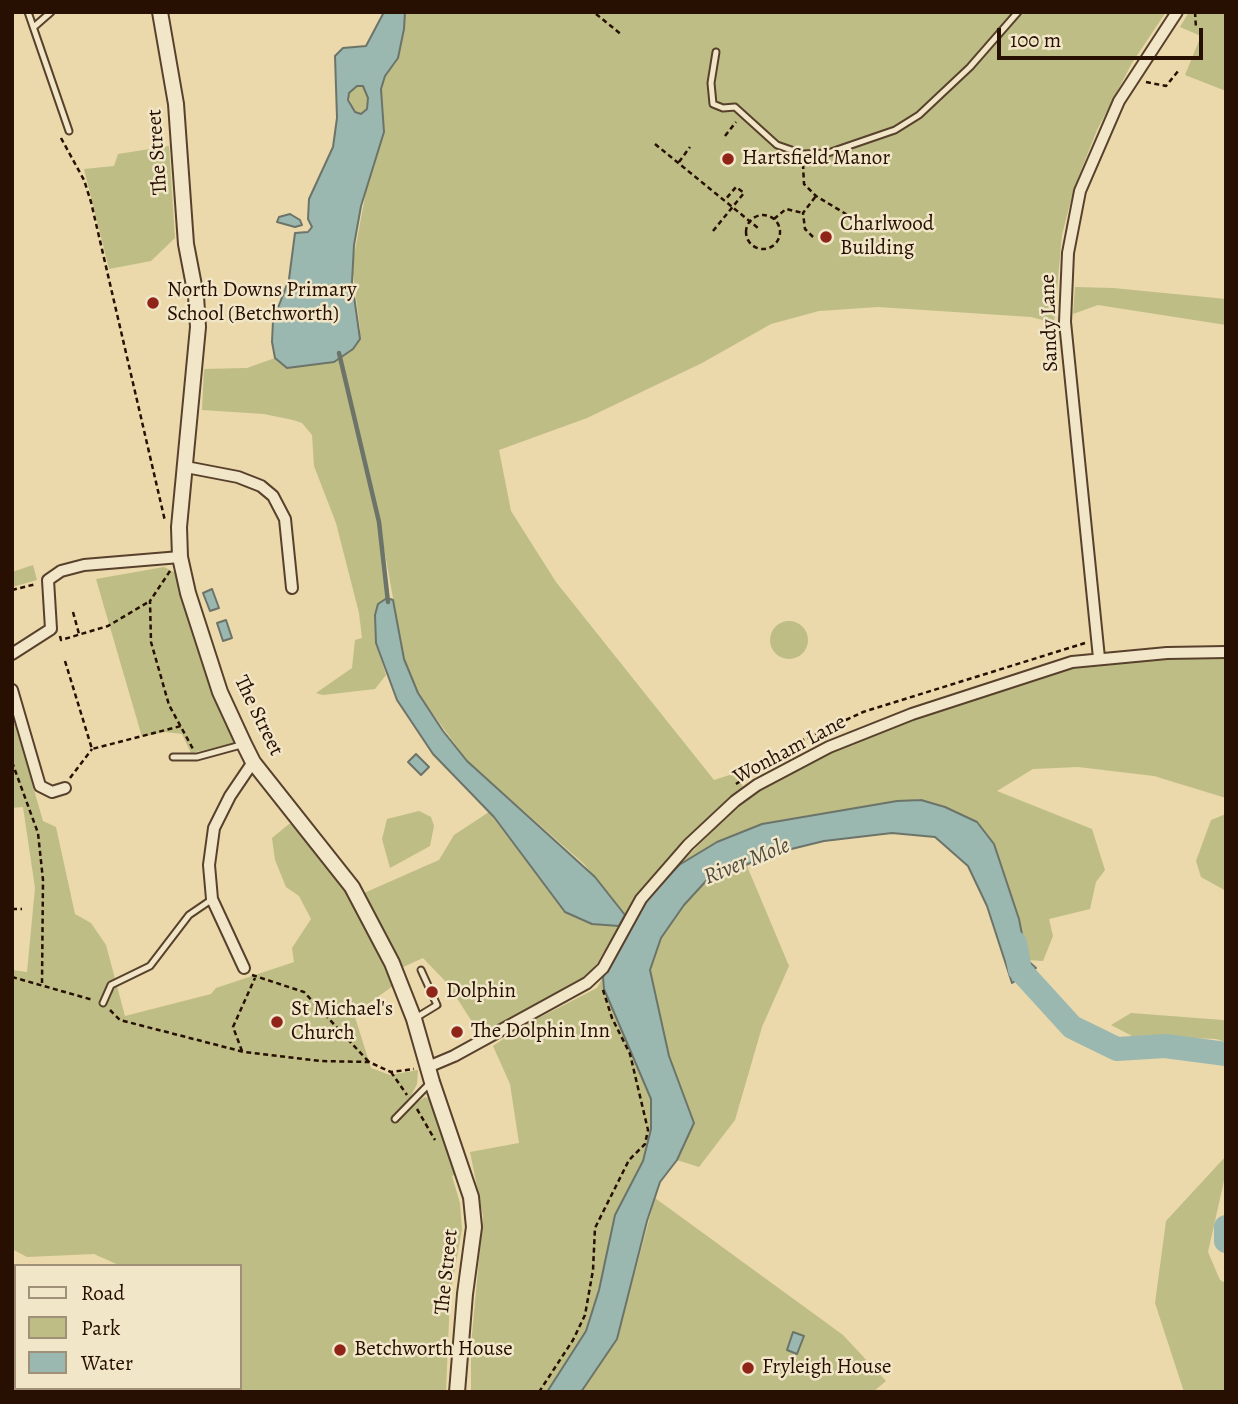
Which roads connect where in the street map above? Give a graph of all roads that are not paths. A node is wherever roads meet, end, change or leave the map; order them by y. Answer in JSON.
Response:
{"nodes":[{"id":1,"x":28,"y":12,"type":"edge"},
{"id":2,"x":51,"y":12,"type":"edge"},
{"id":3,"x":160,"y":12,"type":"edge"},
{"id":4,"x":1018,"y":12,"type":"edge"},
{"id":5,"x":1177,"y":12,"type":"edge"},
{"id":6,"x":35,"y":26,"type":"junction"},
{"id":7,"x":716,"y":52,"type":"dead end"},
{"id":8,"x":69,"y":131,"type":"dead end"},
{"id":9,"x":186,"y":467,"type":"junction"},
{"id":10,"x":180,"y":556,"type":"junction"},
{"id":11,"x":292,"y":588,"type":"dead end"},
{"id":12,"x":1226,"y":652,"type":"edge"},
{"id":13,"x":12,"y":654,"type":"edge"},
{"id":14,"x":1099,"y":658,"type":"junction"},
{"id":15,"x":12,"y":690,"type":"edge"},
{"id":16,"x":244,"y":744,"type":"junction"},
{"id":17,"x":173,"y":757,"type":"dead end"},
{"id":18,"x":253,"y":762,"type":"junction"},
{"id":19,"x":65,"y":788,"type":"road end"},
{"id":20,"x":212,"y":899,"type":"junction"},
{"id":21,"x":244,"y":968,"type":"road end"},
{"id":22,"x":421,"y":970,"type":"dead end"},
{"id":23,"x":103,"y":1003,"type":"road end"},
{"id":24,"x":414,"y":1019,"type":"junction"},
{"id":25,"x":428,"y":1067,"type":"junction"},
{"id":26,"x":432,"y":1082,"type":"junction"},
{"id":27,"x":394,"y":1119,"type":"dead end"},
{"id":28,"x":457,"y":1392,"type":"edge"}],
"edges":[{"from":1,"to":6,"type":"lane"},
{"from":2,"to":6,"type":"lane"},
{"from":3,"to":9,"type":"street","name":"The Street"},
{"from":4,"to":7,"type":"lane"},
{"from":5,"to":14,"type":"street","name":"Sandy Lane"},
{"from":6,"to":8,"type":"lane"},
{"from":9,"to":10,"type":"street","name":"The Street"},
{"from":9,"to":11,"type":"street"},
{"from":10,"to":13,"type":"street"},
{"from":10,"to":16,"type":"street","name":"The Street"},
{"from":12,"to":14,"type":"street","name":"Wonham Lane"},
{"from":14,"to":25,"type":"street","name":"Wonham Lane"},
{"from":15,"to":19,"type":"street"},
{"from":16,"to":17,"type":"lane"},
{"from":16,"to":18,"type":"street","name":"The Street"},
{"from":18,"to":20,"type":"street"},
{"from":18,"to":24,"type":"street","name":"The Street"},
{"from":20,"to":21,"type":"street"},
{"from":20,"to":23,"type":"lane"},
{"from":22,"to":24,"type":"lane"},
{"from":24,"to":25,"type":"street","name":"The Street"},
{"from":25,"to":26,"type":"street","name":"The Street"},
{"from":26,"to":27,"type":"lane"},
{"from":26,"to":28,"type":"street","name":"The Street"}]}
